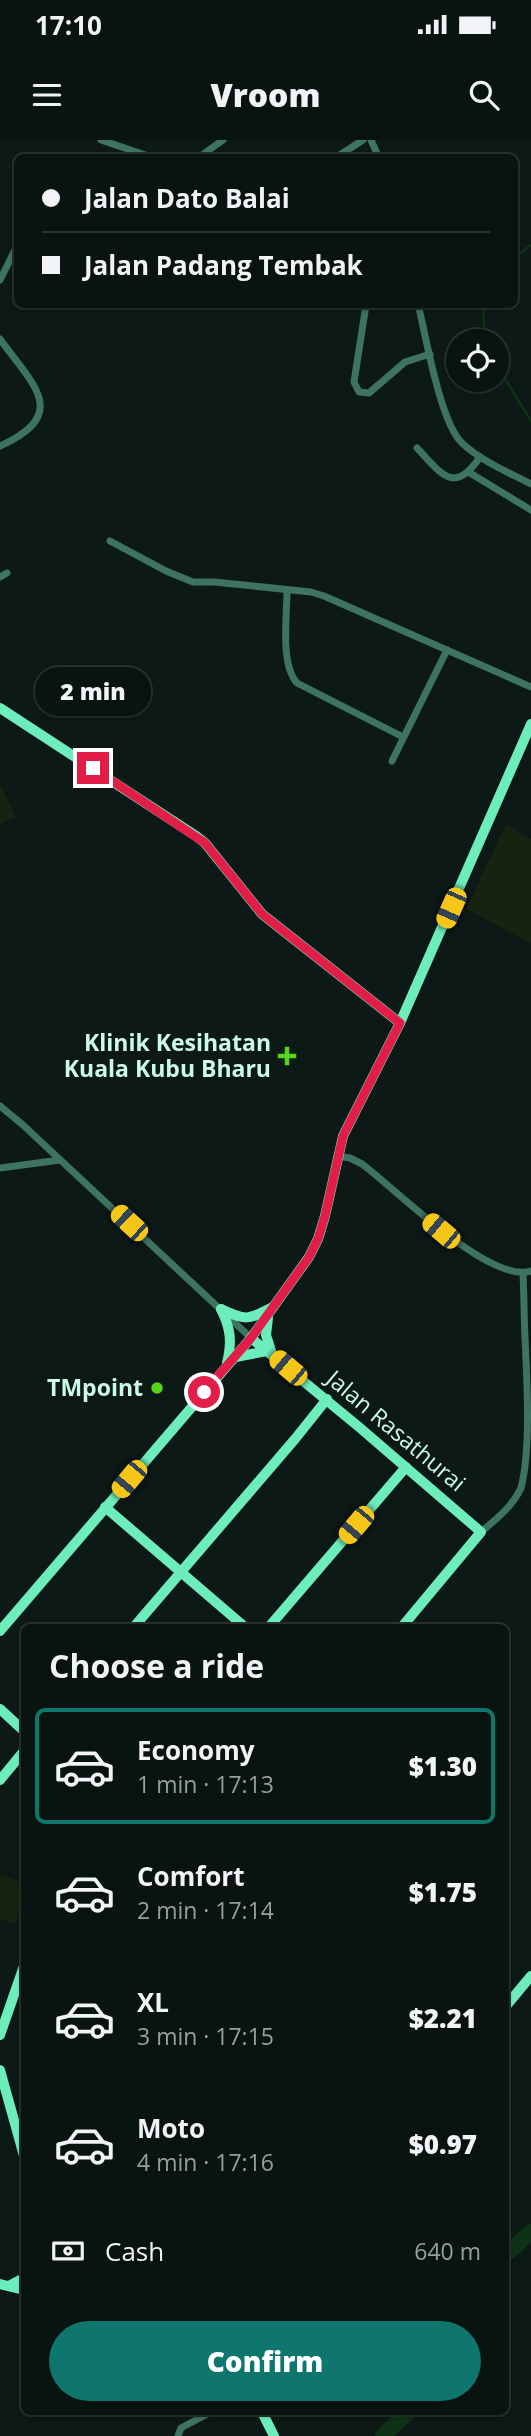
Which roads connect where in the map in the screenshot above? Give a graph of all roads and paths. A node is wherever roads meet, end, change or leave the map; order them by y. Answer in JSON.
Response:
{"nodes":[{"id":1,"x":101,"y":140,"type":"edge"},
{"id":2,"x":223,"y":140,"type":"edge"},
{"id":3,"x":363,"y":140,"type":"edge"},
{"id":4,"x":142,"y":154,"type":"edge"},
{"id":5,"x":204,"y":154,"type":"edge"},
{"id":6,"x":341,"y":154,"type":"edge"},
{"id":7,"x":14,"y":252,"type":"edge"},
{"id":8,"x":0,"y":280,"type":"edge"},
{"id":9,"x":366,"y":308,"type":"edge"},
{"id":10,"x":419,"y":308,"type":"edge"},
{"id":11,"x":0,"y":339,"type":"edge"},
{"id":12,"x":430,"y":354,"type":"junction"},
{"id":13,"x":0,"y":446,"type":"edge"},
{"id":14,"x":417,"y":448,"type":"dead end"},
{"id":15,"x":480,"y":457,"type":"junction"},
{"id":16,"x":470,"y":473,"type":"junction"},
{"id":17,"x":531,"y":484,"type":"edge"},
{"id":18,"x":531,"y":509,"type":"edge"},
{"id":19,"x":110,"y":541,"type":"dead end"},
{"id":20,"x":287,"y":591,"type":"junction"},
{"id":21,"x":447,"y":650,"type":"junction"},
{"id":22,"x":531,"y":687,"type":"edge"},
{"id":23,"x":0,"y":708,"type":"edge"},
{"id":24,"x":531,"y":724,"type":"edge"},
{"id":25,"x":403,"y":737,"type":"junction"},
{"id":26,"x":392,"y":761,"type":"dead end"},
{"id":27,"x":400,"y":1023,"type":"junction"},
{"id":28,"x":0,"y":1106,"type":"edge"},
{"id":29,"x":337,"y":1156,"type":"junction"},
{"id":30,"x":60,"y":1160,"type":"junction"},
{"id":31,"x":0,"y":1168,"type":"edge"},
{"id":32,"x":527,"y":1272,"type":"edge"},
{"id":33,"x":276,"y":1305,"type":"junction"},
{"id":34,"x":221,"y":1309,"type":"junction"},
{"id":35,"x":268,"y":1316,"type":"junction"},
{"id":36,"x":251,"y":1338,"type":"junction"},
{"id":37,"x":270,"y":1353,"type":"junction"},
{"id":38,"x":230,"y":1361,"type":"junction"},
{"id":39,"x":531,"y":1381,"type":"edge"},
{"id":40,"x":327,"y":1399,"type":"junction"},
{"id":41,"x":406,"y":1467,"type":"junction"},
{"id":42,"x":105,"y":1507,"type":"junction"},
{"id":43,"x":481,"y":1532,"type":"junction"},
{"id":44,"x":181,"y":1572,"type":"junction"},
{"id":45,"x":136,"y":1624,"type":"edge"},
{"id":46,"x":241,"y":1624,"type":"edge"},
{"id":47,"x":271,"y":1624,"type":"edge"},
{"id":48,"x":404,"y":1624,"type":"edge"},
{"id":49,"x":0,"y":1631,"type":"edge"},
{"id":50,"x":0,"y":1709,"type":"edge"},
{"id":51,"x":21,"y":1728,"type":"edge"},
{"id":52,"x":21,"y":1755,"type":"edge"},
{"id":53,"x":0,"y":1780,"type":"edge"},
{"id":54,"x":21,"y":1974,"type":"edge"},
{"id":55,"x":531,"y":1976,"type":"edge"},
{"id":56,"x":509,"y":2002,"type":"edge"},
{"id":57,"x":2,"y":2023,"type":"edge"},
{"id":58,"x":0,"y":2035,"type":"edge"},
{"id":59,"x":0,"y":2070,"type":"edge"},
{"id":60,"x":21,"y":2145,"type":"edge"},
{"id":61,"x":21,"y":2279,"type":"edge"},
{"id":62,"x":4,"y":2285,"type":"edge"},
{"id":63,"x":21,"y":2289,"type":"edge"},
{"id":64,"x":205,"y":2415,"type":"edge"},
{"id":65,"x":264,"y":2415,"type":"edge"},
{"id":66,"x":177,"y":2436,"type":"edge"},
{"id":67,"x":274,"y":2436,"type":"edge"}],
"edges":[{"from":1,"to":4,"type":"street"},
{"from":2,"to":5,"type":"street"},
{"from":3,"to":6,"type":"street"},
{"from":7,"to":8,"type":"street"},
{"from":9,"to":12,"type":"street"},
{"from":10,"to":12,"type":"street"},
{"from":11,"to":13,"type":"street"},
{"from":12,"to":15,"type":"street"},
{"from":14,"to":16,"type":"street"},
{"from":15,"to":16,"type":"street"},
{"from":15,"to":17,"type":"street"},
{"from":16,"to":18,"type":"street"},
{"from":19,"to":20,"type":"street"},
{"from":20,"to":21,"type":"street"},
{"from":20,"to":25,"type":"street"},
{"from":21,"to":22,"type":"street"},
{"from":21,"to":25,"type":"street"},
{"from":23,"to":27,"type":"street"},
{"from":24,"to":27,"type":"street"},
{"from":25,"to":26,"type":"street"},
{"from":27,"to":29,"type":"street"},
{"from":28,"to":30,"type":"street"},
{"from":29,"to":32,"type":"street"},
{"from":29,"to":33,"type":"street"},
{"from":30,"to":31,"type":"street"},
{"from":30,"to":34,"type":"street"},
{"from":32,"to":39,"type":"street"},
{"from":33,"to":34,"type":"street"},
{"from":33,"to":35,"type":"street"},
{"from":34,"to":36,"type":"street"},
{"from":34,"to":38,"type":"street"},
{"from":35,"to":36,"type":"street"},
{"from":35,"to":37,"type":"street"},
{"from":36,"to":37,"type":"street","name":"Jalan Rasathurai"},
{"from":36,"to":38,"type":"street"},
{"from":37,"to":38,"type":"street"},
{"from":37,"to":40,"type":"street","name":"Jalan Rasathurai"},
{"from":38,"to":42,"type":"street"},
{"from":39,"to":43,"type":"street"},
{"from":40,"to":41,"type":"street","name":"Jalan Rasathurai"},
{"from":40,"to":44,"type":"street"},
{"from":41,"to":43,"type":"street","name":"Jalan Rasathurai"},
{"from":41,"to":47,"type":"street"},
{"from":42,"to":44,"type":"street"},
{"from":42,"to":49,"type":"street"},
{"from":43,"to":48,"type":"street"},
{"from":44,"to":45,"type":"street"},
{"from":44,"to":46,"type":"street"},
{"from":50,"to":51,"type":"street"},
{"from":52,"to":53,"type":"street"},
{"from":54,"to":57,"type":"street"},
{"from":55,"to":56,"type":"street"},
{"from":57,"to":58,"type":"street"},
{"from":59,"to":60,"type":"street"},
{"from":61,"to":62,"type":"street"},
{"from":62,"to":63,"type":"street"},
{"from":64,"to":66,"type":"street"},
{"from":65,"to":67,"type":"street"}]}
